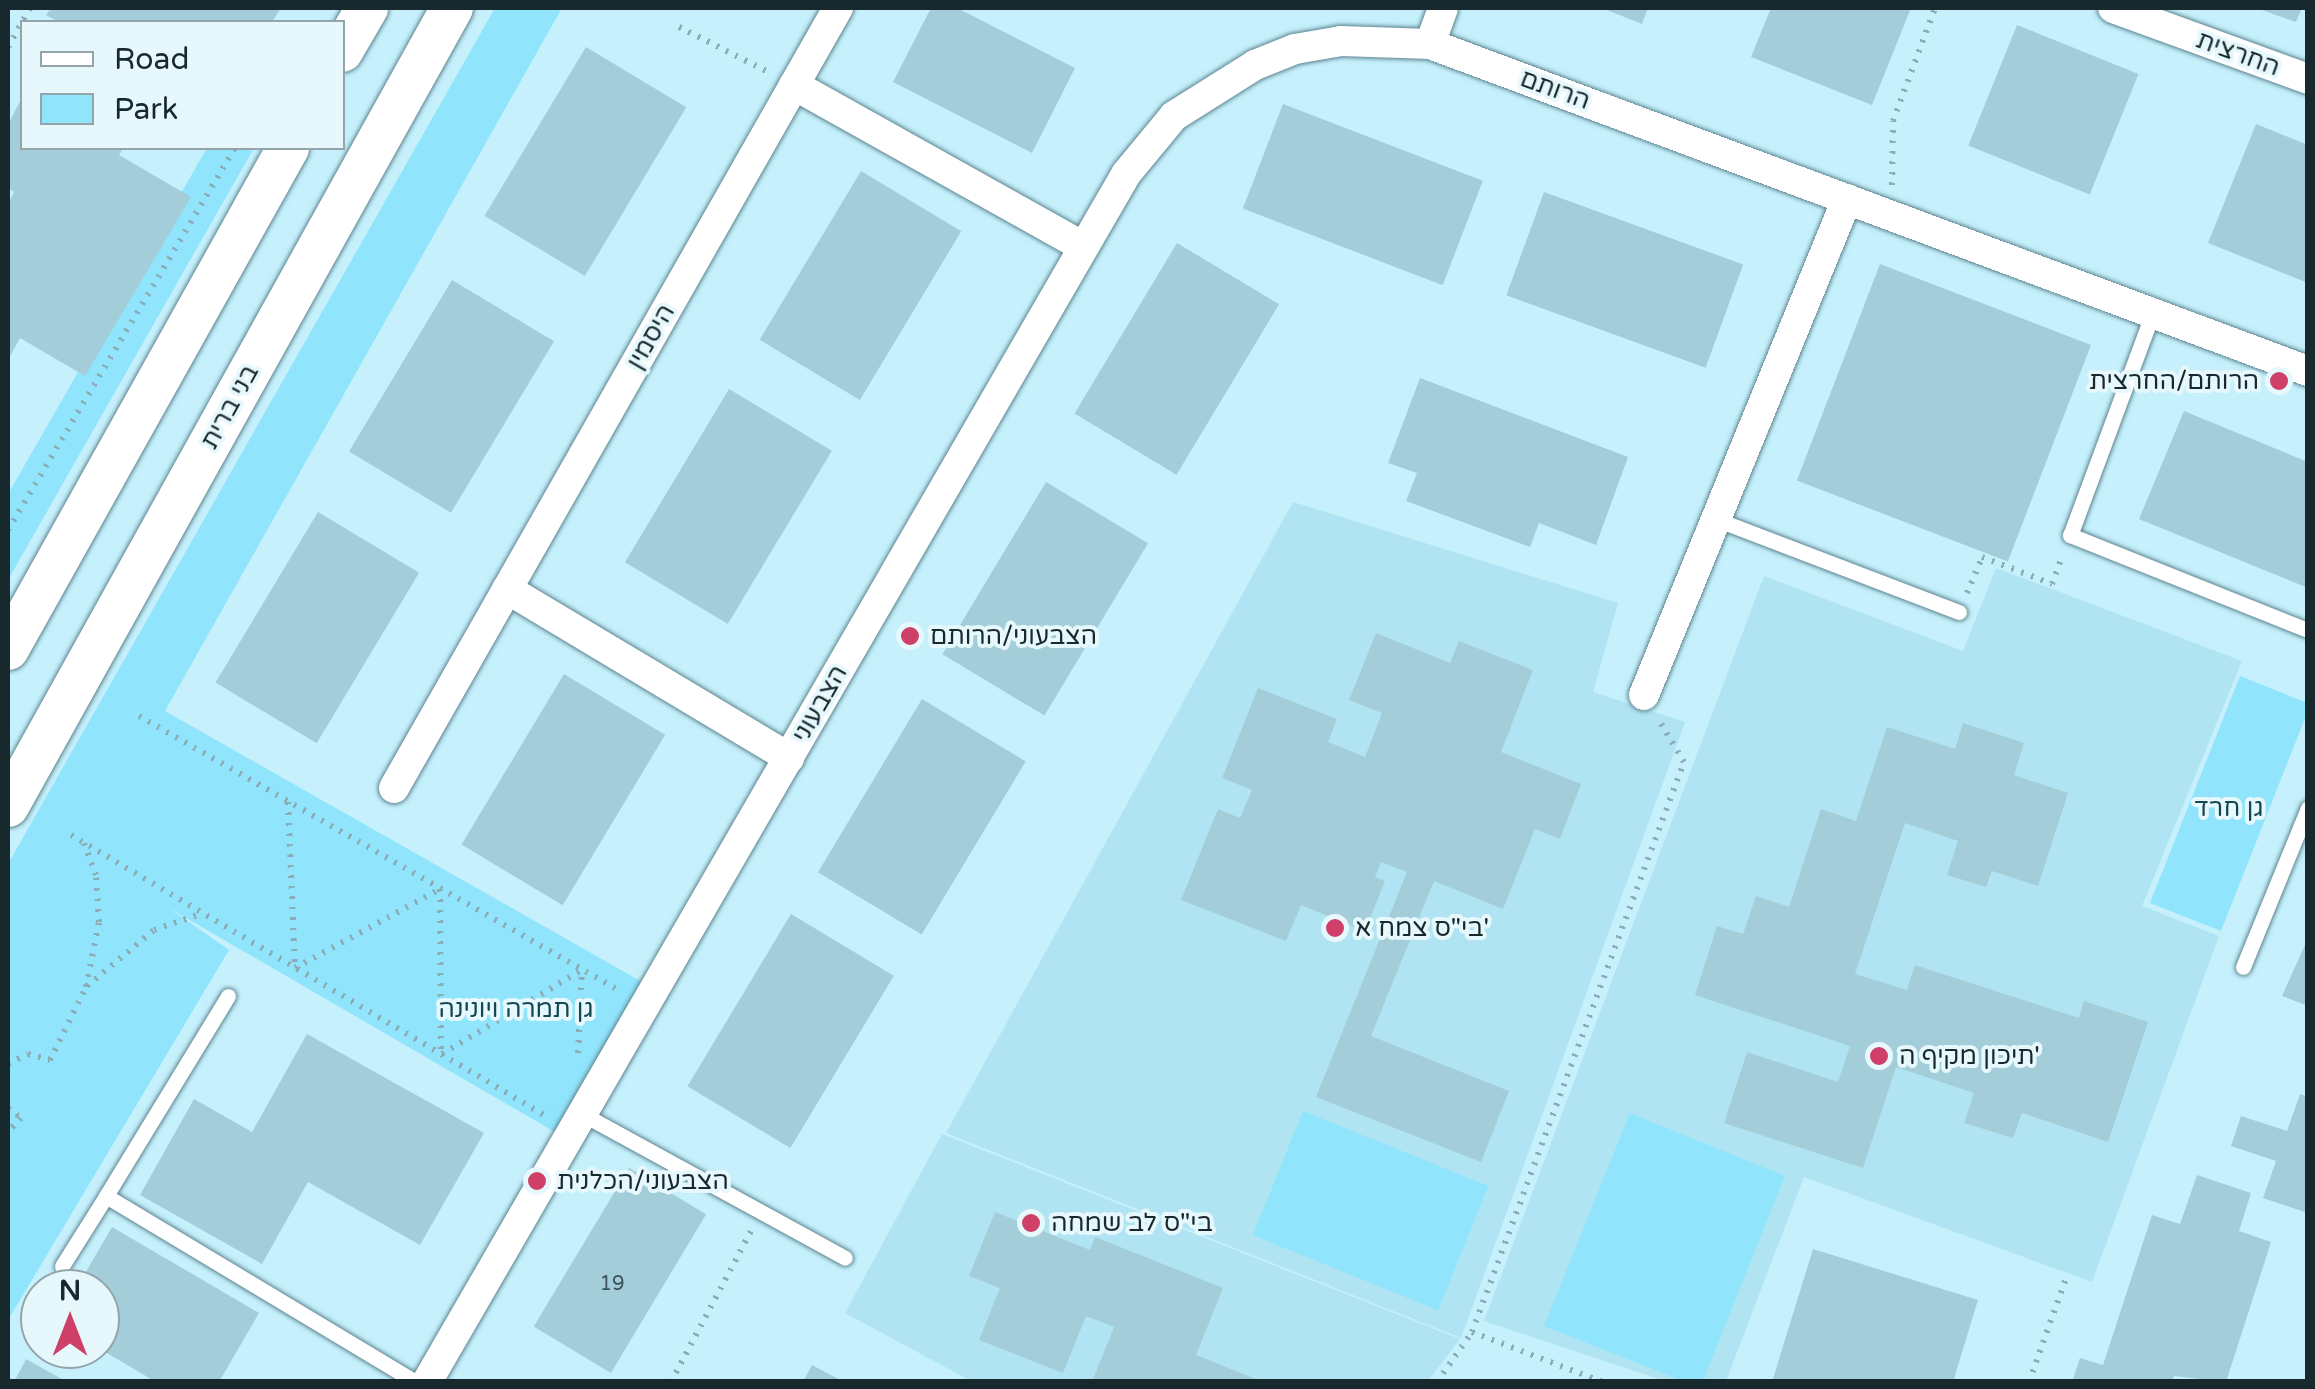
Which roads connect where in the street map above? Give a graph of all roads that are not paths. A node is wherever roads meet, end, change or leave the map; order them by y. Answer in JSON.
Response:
{"nodes":[{"id":1,"x":367,"y":8,"type":"edge"},
{"id":2,"x":452,"y":8,"type":"edge"},
{"id":3,"x":838,"y":8,"type":"edge"},
{"id":4,"x":1443,"y":8,"type":"edge"},
{"id":5,"x":2113,"y":8,"type":"edge"},
{"id":6,"x":1430,"y":44,"type":"junction"},
{"id":7,"x":345,"y":46,"type":"edge"},
{"id":8,"x":1255,"y":65,"type":"joint"},
{"id":9,"x":2308,"y":79,"type":"edge"},
{"id":10,"x":794,"y":85,"type":"junction"},
{"id":11,"x":287,"y":150,"type":"edge"},
{"id":12,"x":1846,"y":199,"type":"junction"},
{"id":13,"x":1082,"y":246,"type":"junction"},
{"id":14,"x":2152,"y":315,"type":"junction"},
{"id":15,"x":2308,"y":371,"type":"edge"},
{"id":16,"x":1718,"y":520,"type":"junction"},
{"id":17,"x":507,"y":589,"type":"junction"},
{"id":18,"x":1959,"y":612,"type":"road end"},
{"id":19,"x":2308,"y":630,"type":"edge"},
{"id":20,"x":8,"y":649,"type":"edge"},
{"id":21,"x":1644,"y":695,"type":"road end"},
{"id":22,"x":789,"y":758,"type":"junction"},
{"id":23,"x":394,"y":788,"type":"dead end"},
{"id":24,"x":8,"y":806,"type":"edge"},
{"id":25,"x":2308,"y":808,"type":"edge"},
{"id":26,"x":2242,"y":968,"type":"dead end"},
{"id":27,"x":228,"y":996,"type":"dead end"},
{"id":28,"x":581,"y":1125,"type":"junction"},
{"id":29,"x":106,"y":1196,"type":"junction"},
{"id":30,"x":845,"y":1258,"type":"dead end"},
{"id":31,"x":62,"y":1266,"type":"dead end"},
{"id":32,"x":415,"y":1382,"type":"edge"},
{"id":33,"x":426,"y":1382,"type":"edge"}],
"edges":[{"from":1,"to":7,"type":"main road"},
{"from":2,"to":24,"type":"main road","name":"בני ברית"},
{"from":3,"to":10,"type":"street","name":"היסמין"},
{"from":4,"to":6,"type":"street"},
{"from":5,"to":9,"type":"street","name":"החרצית"},
{"from":6,"to":8,"type":"street","name":"הרותם"},
{"from":6,"to":12,"type":"street","name":"הרותם"},
{"from":8,"to":13,"type":"street","name":"הצבעוני"},
{"from":10,"to":13,"type":"street"},
{"from":10,"to":17,"type":"street","name":"היסמין"},
{"from":11,"to":20,"type":"main road"},
{"from":12,"to":14,"type":"street","name":"הרותם"},
{"from":12,"to":16,"type":"street"},
{"from":13,"to":22,"type":"street","name":"הצבעוני"},
{"from":14,"to":15,"type":"street","name":"הרותם"},
{"from":14,"to":19,"type":"lane"},
{"from":16,"to":18,"type":"lane"},
{"from":16,"to":21,"type":"street"},
{"from":17,"to":22,"type":"street"},
{"from":17,"to":23,"type":"street","name":"היסמין"},
{"from":22,"to":28,"type":"street","name":"הצבעוני"},
{"from":25,"to":26,"type":"lane"},
{"from":27,"to":29,"type":"lane"},
{"from":28,"to":30,"type":"lane"},
{"from":28,"to":33,"type":"street","name":"הצבעוני"},
{"from":29,"to":31,"type":"lane"},
{"from":29,"to":32,"type":"lane"}]}
